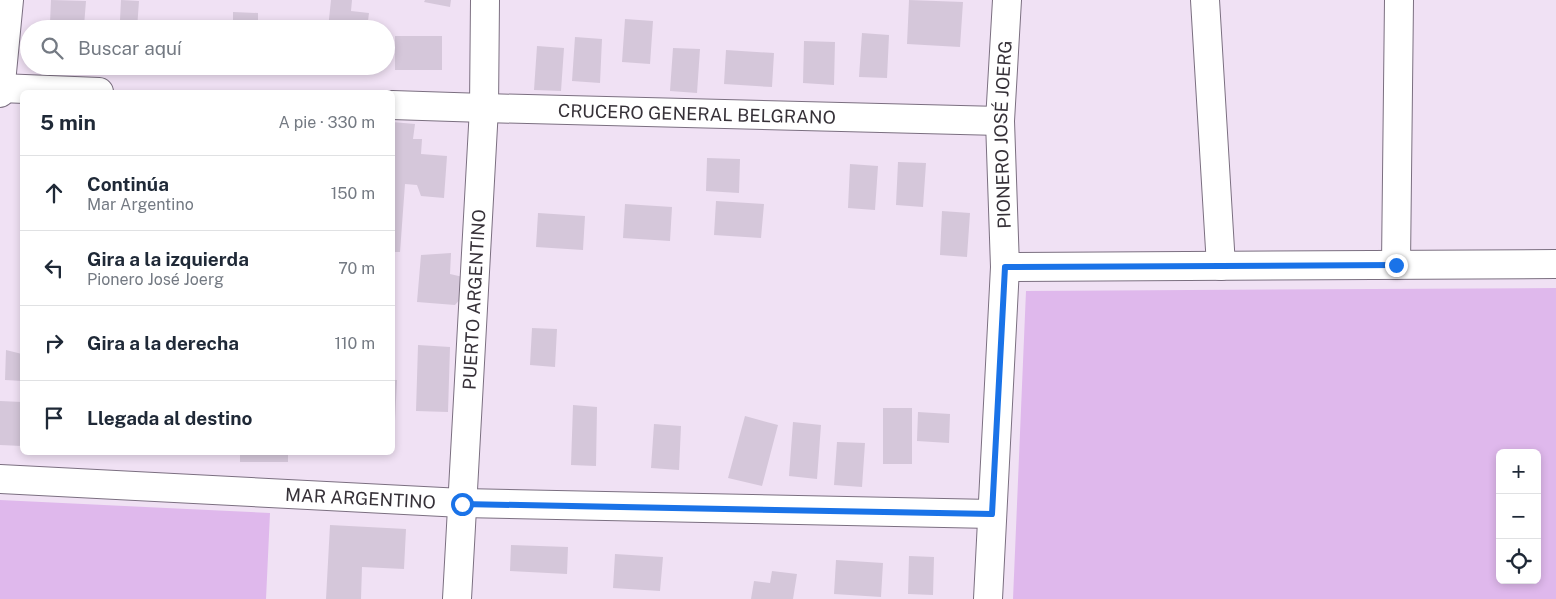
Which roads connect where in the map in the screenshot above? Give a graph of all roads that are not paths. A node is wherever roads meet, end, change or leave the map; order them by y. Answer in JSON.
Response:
{"nodes":[{"id":1,"x":10,"y":0,"type":"edge"},
{"id":2,"x":485,"y":0,"type":"edge"},
{"id":3,"x":1007,"y":0,"type":"edge"},
{"id":4,"x":1205,"y":0,"type":"edge"},
{"id":5,"x":1399,"y":0,"type":"edge"},
{"id":6,"x":0,"y":88,"type":"edge"},
{"id":7,"x":50,"y":90,"type":"edge"},
{"id":8,"x":0,"y":93,"type":"edge"},
{"id":9,"x":395,"y":105,"type":"edge"},
{"id":10,"x":484,"y":108,"type":"junction"},
{"id":11,"x":1000,"y":121,"type":"junction"},
{"id":12,"x":1556,"y":264,"type":"edge"},
{"id":13,"x":1396,"y":265,"type":"junction"},
{"id":14,"x":1221,"y":266,"type":"junction"},
{"id":15,"x":1005,"y":267,"type":"junction"},
{"id":16,"x":0,"y":479,"type":"edge"},
{"id":17,"x":462,"y":504,"type":"junction"},
{"id":18,"x":992,"y":514,"type":"junction"},
{"id":19,"x":458,"y":599,"type":"edge"},
{"id":20,"x":988,"y":599,"type":"edge"}],
"edges":[{"from":1,"to":6,"type":"street"},
{"from":2,"to":10,"type":"street","name":"PUERTO ARGENTINO"},
{"from":3,"to":11,"type":"street","name":"PIONERO JOSÉ JOERG"},
{"from":4,"to":14,"type":"street"},
{"from":5,"to":13,"type":"street"},
{"from":6,"to":7,"type":"street"},
{"from":6,"to":8,"type":"street"},
{"from":9,"to":10,"type":"street","name":"CRUCERO GENERAL BELGRANO"},
{"from":10,"to":11,"type":"street","name":"CRUCERO GENERAL BELGRANO"},
{"from":10,"to":17,"type":"street","name":"PUERTO ARGENTINO"},
{"from":11,"to":15,"type":"street","name":"PIONERO JOSÉ JOERG"},
{"from":12,"to":13,"type":"street"},
{"from":13,"to":14,"type":"street"},
{"from":14,"to":15,"type":"street"},
{"from":15,"to":18,"type":"street","name":"PIONERO JOSÉ JOERG"},
{"from":16,"to":17,"type":"street","name":"MAR ARGENTINO"},
{"from":17,"to":18,"type":"street","name":"MAR ARGENTINO"},
{"from":17,"to":19,"type":"street","name":"PUERTO ARGENTINO"},
{"from":18,"to":20,"type":"street","name":"PIONERO JOSÉ JOERG"}]}
